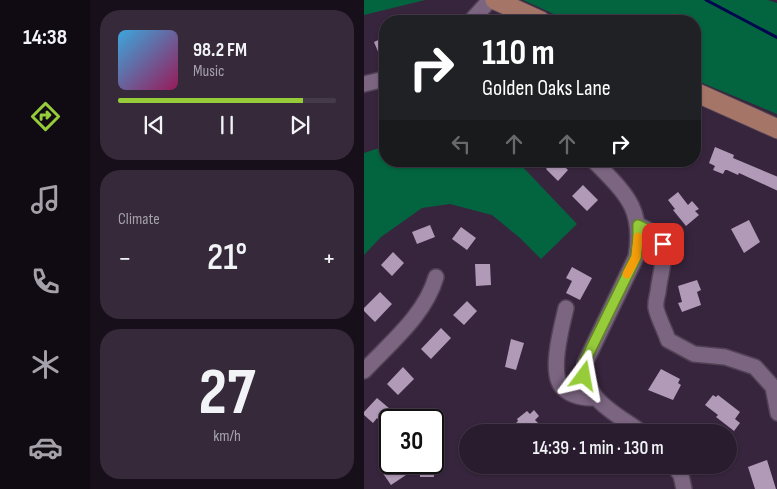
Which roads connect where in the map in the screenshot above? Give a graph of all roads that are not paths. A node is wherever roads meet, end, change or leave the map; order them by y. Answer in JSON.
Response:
{"nodes":[{"id":1,"x":490,"y":0,"type":"edge"},
{"id":2,"x":495,"y":0,"type":"edge"},
{"id":3,"x":476,"y":15,"type":"edge"},
{"id":4,"x":529,"y":15,"type":"edge"},
{"id":5,"x":379,"y":80,"type":"edge"},
{"id":6,"x":364,"y":84,"type":"edge"},
{"id":7,"x":701,"y":95,"type":"edge"},
{"id":8,"x":777,"y":129,"type":"edge"},
{"id":9,"x":600,"y":167,"type":"edge"},
{"id":10,"x":638,"y":225,"type":"junction"},
{"id":11,"x":436,"y":277,"type":"dead end"},
{"id":12,"x":566,"y":308,"type":"dead end"},
{"id":13,"x":364,"y":371,"type":"edge"},
{"id":14,"x":595,"y":398,"type":"junction"},
{"id":15,"x":777,"y":412,"type":"edge"},
{"id":16,"x":630,"y":424,"type":"edge"},
{"id":17,"x":680,"y":474,"type":"edge"},
{"id":18,"x":684,"y":489,"type":"edge"}],
"edges":[{"from":1,"to":3,"type":"street"},
{"from":2,"to":4,"type":"main road"},
{"from":5,"to":6,"type":"street"},
{"from":7,"to":8,"type":"main road"},
{"from":9,"to":10,"type":"street"},
{"from":10,"to":14,"type":"street"},
{"from":10,"to":15,"type":"street"},
{"from":11,"to":13,"type":"street"},
{"from":12,"to":14,"type":"street"},
{"from":14,"to":16,"type":"street"},
{"from":17,"to":18,"type":"street"}]}
